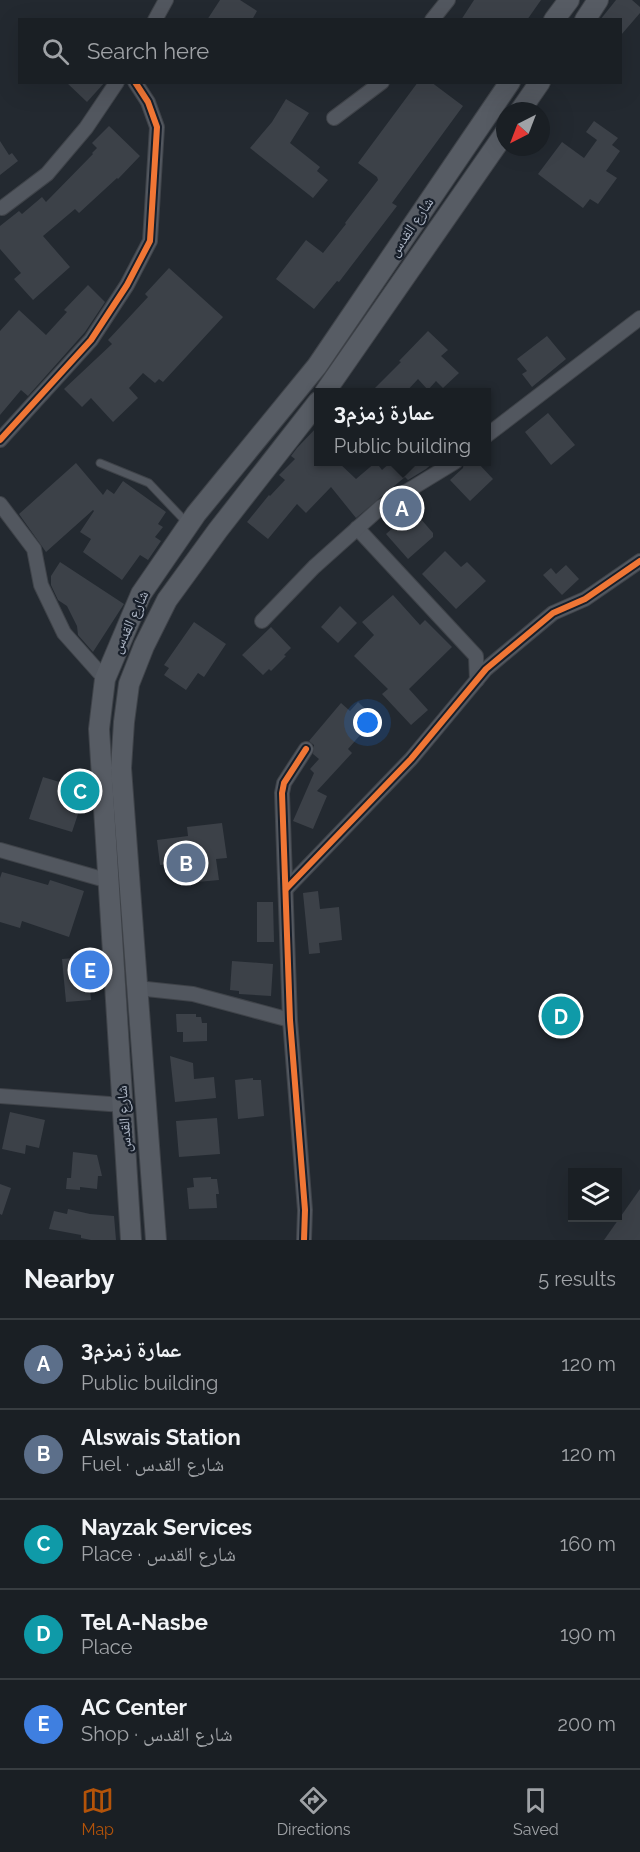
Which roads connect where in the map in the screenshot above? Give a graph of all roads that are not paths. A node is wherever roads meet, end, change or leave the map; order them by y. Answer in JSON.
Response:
{"nodes":[{"id":1,"x":166,"y":0,"type":"edge"},
{"id":2,"x":448,"y":0,"type":"edge"},
{"id":3,"x":568,"y":0,"type":"edge"},
{"id":4,"x":598,"y":0,"type":"edge"},
{"id":5,"x":156,"y":18,"type":"edge"},
{"id":6,"x":434,"y":18,"type":"edge"},
{"id":7,"x":556,"y":18,"type":"edge"},
{"id":8,"x":586,"y":18,"type":"edge"},
{"id":9,"x":116,"y":84,"type":"edge"},
{"id":10,"x":136,"y":84,"type":"edge"},
{"id":11,"x":379,"y":84,"type":"edge"},
{"id":12,"x":509,"y":84,"type":"edge"},
{"id":13,"x":539,"y":84,"type":"edge"},
{"id":14,"x":526,"y":102,"type":"edge"},
{"id":15,"x":334,"y":118,"type":"dead end"},
{"id":16,"x":496,"y":146,"type":"edge"},
{"id":17,"x":2,"y":208,"type":"dead end"},
{"id":18,"x":640,"y":318,"type":"edge"},
{"id":19,"x":317,"y":366,"type":"junction"},
{"id":20,"x":328,"y":388,"type":"edge"},
{"id":21,"x":329,"y":388,"type":"edge"},
{"id":22,"x":314,"y":407,"type":"edge"},
{"id":23,"x":491,"y":432,"type":"edge"},
{"id":24,"x":0,"y":440,"type":"edge"},
{"id":25,"x":100,"y":463,"type":"dead end"},
{"id":26,"x":448,"y":466,"type":"edge"},
{"id":27,"x":0,"y":504,"type":"edge"},
{"id":28,"x":189,"y":524,"type":"junction"},
{"id":29,"x":357,"y":528,"type":"junction"},
{"id":30,"x":640,"y":561,"type":"edge"},
{"id":31,"x":262,"y":621,"type":"dead end"},
{"id":32,"x":105,"y":679,"type":"junction"},
{"id":33,"x":477,"y":680,"type":"junction"},
{"id":34,"x":306,"y":749,"type":"dead end"},
{"id":35,"x":0,"y":850,"type":"edge"},
{"id":36,"x":109,"y":881,"type":"junction"},
{"id":37,"x":286,"y":889,"type":"junction"},
{"id":38,"x":137,"y":988,"type":"junction"},
{"id":39,"x":290,"y":1020,"type":"junction"},
{"id":40,"x":0,"y":1096,"type":"edge"},
{"id":41,"x":123,"y":1105,"type":"junction"},
{"id":42,"x":146,"y":1107,"type":"junction"},
{"id":43,"x":131,"y":1240,"type":"edge"},
{"id":44,"x":156,"y":1240,"type":"edge"},
{"id":45,"x":304,"y":1240,"type":"edge"}],
"edges":[{"from":1,"to":5,"type":"street"},
{"from":2,"to":6,"type":"street"},
{"from":3,"to":7,"type":"main road"},
{"from":4,"to":8,"type":"main road"},
{"from":9,"to":17,"type":"street"},
{"from":10,"to":24,"type":"street"},
{"from":11,"to":15,"type":"street"},
{"from":12,"to":19,"type":"main road","name":"شارع القدس"},
{"from":13,"to":14,"type":"main road"},
{"from":16,"to":21,"type":"main road","name":"شارع القدس"},
{"from":18,"to":23,"type":"street"},
{"from":19,"to":20,"type":"main road"},
{"from":19,"to":28,"type":"main road","name":"شارع القدس"},
{"from":22,"to":38,"type":"main road","name":"شارع القدس"},
{"from":25,"to":28,"type":"lane"},
{"from":26,"to":29,"type":"street"},
{"from":27,"to":32,"type":"street"},
{"from":28,"to":32,"type":"main road","name":"شارع القدس"},
{"from":29,"to":31,"type":"street"},
{"from":29,"to":33,"type":"street"},
{"from":30,"to":33,"type":"street"},
{"from":32,"to":36,"type":"main road","name":"شارع القدس"},
{"from":33,"to":37,"type":"street"},
{"from":34,"to":37,"type":"street"},
{"from":35,"to":36,"type":"street"},
{"from":36,"to":41,"type":"main road","name":"شارع القدس"},
{"from":37,"to":39,"type":"street"},
{"from":38,"to":39,"type":"street"},
{"from":38,"to":42,"type":"main road","name":"شارع القدس"},
{"from":39,"to":45,"type":"street"},
{"from":40,"to":41,"type":"street"},
{"from":41,"to":42,"type":"main road"},
{"from":41,"to":43,"type":"main road","name":"شارع القدس"},
{"from":42,"to":44,"type":"main road","name":"شارع القدس"}]}
